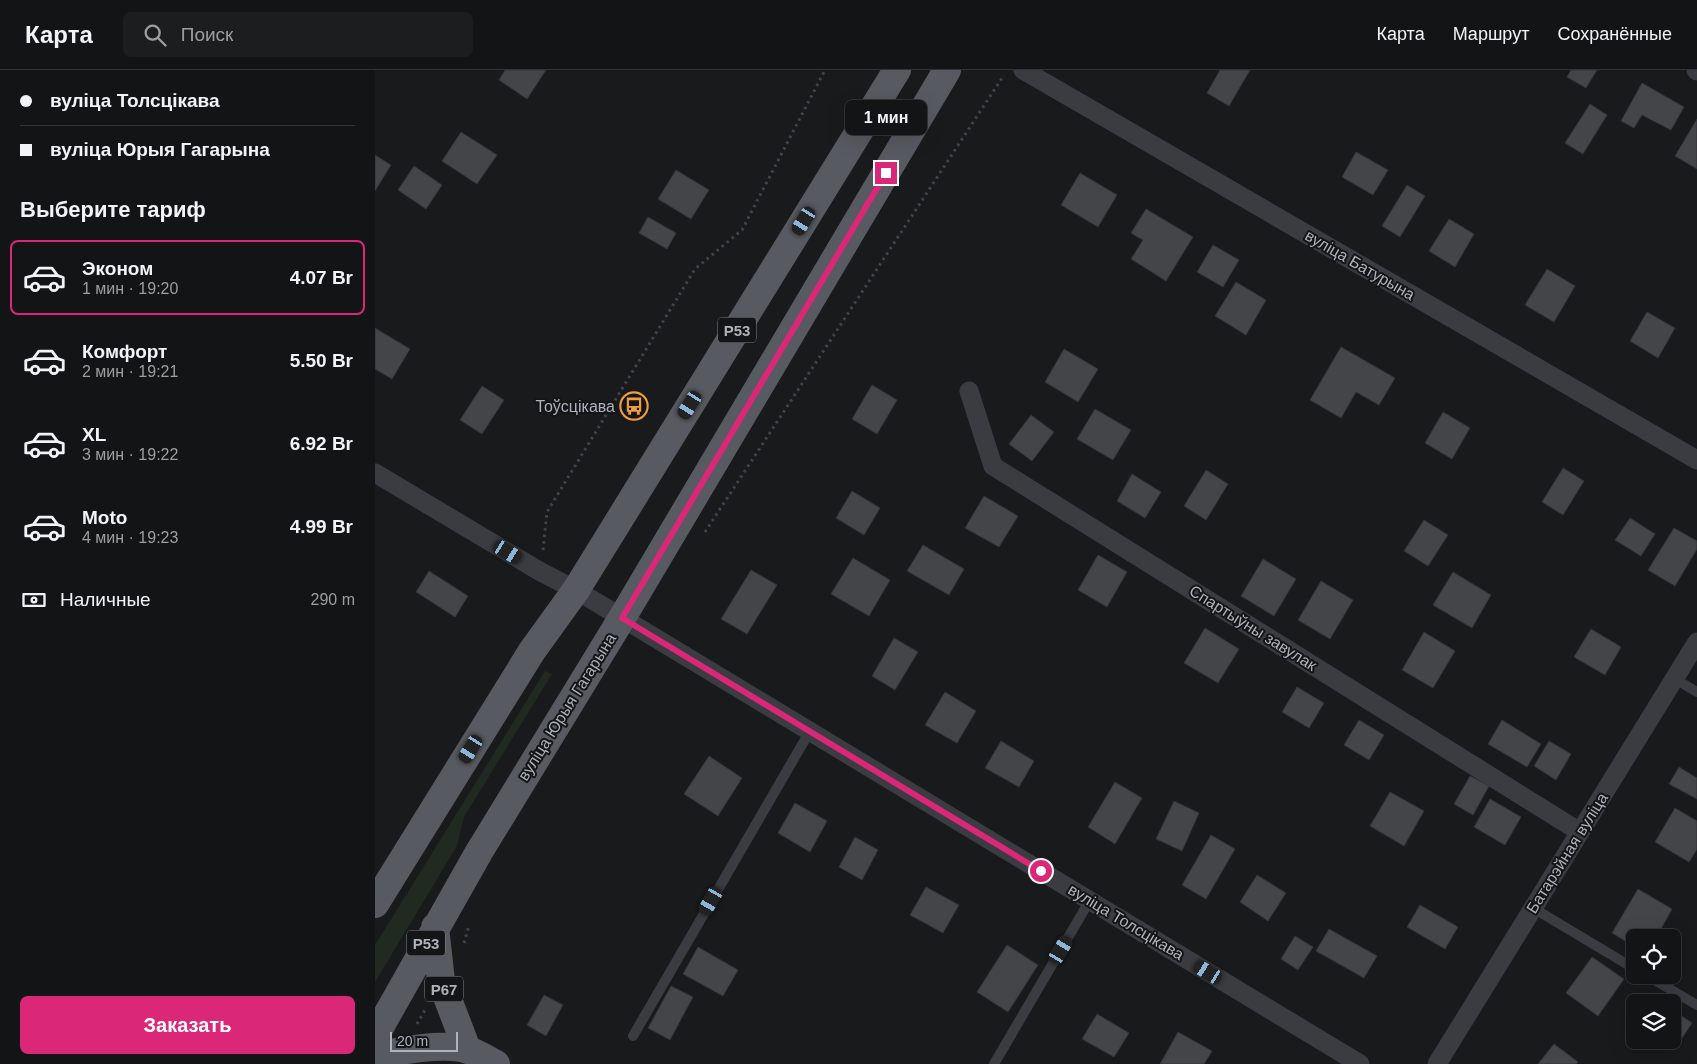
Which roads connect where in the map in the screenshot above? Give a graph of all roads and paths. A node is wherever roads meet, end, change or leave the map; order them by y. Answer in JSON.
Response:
{"nodes":[{"id":1,"x":825,"y":70,"type":"edge"},
{"id":2,"x":897,"y":70,"type":"edge"},
{"id":3,"x":947,"y":70,"type":"edge"},
{"id":4,"x":1008,"y":70,"type":"edge"},
{"id":5,"x":1023,"y":70,"type":"edge"},
{"id":6,"x":969,"y":391,"type":"dead end"},
{"id":7,"x":1697,"y":460,"type":"edge"},
{"id":8,"x":375,"y":474,"type":"edge"},
{"id":9,"x":699,"y":540,"type":"dead end"},
{"id":10,"x":541,"y":572,"type":"junction"},
{"id":11,"x":576,"y":590,"type":"junction"},
{"id":12,"x":622,"y":618,"type":"junction"},
{"id":13,"x":1697,"y":642,"type":"edge"},
{"id":14,"x":1675,"y":679,"type":"junction"},
{"id":15,"x":1697,"y":692,"type":"edge"},
{"id":16,"x":810,"y":731,"type":"junction"},
{"id":17,"x":1580,"y":832,"type":"junction"},
{"id":18,"x":384,"y":879,"type":"edge"},
{"id":19,"x":1090,"y":900,"type":"junction"},
{"id":20,"x":375,"y":904,"type":"edge"},
{"id":21,"x":1533,"y":908,"type":"junction"},
{"id":22,"x":471,"y":921,"type":"dead end"},
{"id":23,"x":435,"y":927,"type":"junction"},
{"id":24,"x":463,"y":944,"type":"dead end"},
{"id":25,"x":1626,"y":964,"type":"edge"},
{"id":26,"x":441,"y":981,"type":"junction"},
{"id":27,"x":1661,"y":984,"type":"edge"},
{"id":28,"x":1697,"y":1005,"type":"edge"},
{"id":29,"x":375,"y":1036,"type":"edge"},
{"id":30,"x":633,"y":1036,"type":"dead end"},
{"id":31,"x":467,"y":1049,"type":"junction"},
{"id":32,"x":403,"y":1050,"type":"junction"},
{"id":33,"x":375,"y":1060,"type":"edge"},
{"id":34,"x":496,"y":1064,"type":"edge"},
{"id":35,"x":993,"y":1064,"type":"edge"},
{"id":36,"x":1361,"y":1064,"type":"edge"},
{"id":37,"x":1437,"y":1064,"type":"edge"}],
"edges":[{"from":1,"to":10,"type":"path"},
{"from":2,"to":11,"type":"main road","number":"Р53"},
{"from":3,"to":12,"type":"main road","name":"вуліца Юрыя Гагарына","number":"Р53"},
{"from":4,"to":9,"type":"path"},
{"from":5,"to":7,"type":"street","name":"вуліца Батурына"},
{"from":6,"to":17,"type":"street","name":"Спартыўны завулак"},
{"from":8,"to":10,"type":"street","name":"вуліца Толсцікава"},
{"from":10,"to":11,"type":"street","name":"вуліца Толсцікава"},
{"from":11,"to":12,"type":"street","name":"вуліца Толсцікава"},
{"from":11,"to":18,"type":"main road","number":"Р53"},
{"from":12,"to":16,"type":"street","name":"вуліца Толсцікава"},
{"from":12,"to":23,"type":"main road","name":"вуліца Юрыя Гагарына","number":"Р53"},
{"from":13,"to":14,"type":"street","name":"Батарэйная вуліца"},
{"from":14,"to":15,"type":"lane"},
{"from":14,"to":17,"type":"street","name":"Батарэйная вуліца"},
{"from":16,"to":19,"type":"street","name":"вуліца Толсцікава"},
{"from":16,"to":30,"type":"lane"},
{"from":17,"to":21,"type":"street","name":"Батарэйная вуліца"},
{"from":18,"to":20,"type":"main road","number":"Р53"},
{"from":19,"to":35,"type":"lane"},
{"from":19,"to":36,"type":"street","name":"вуліца Толсцікава"},
{"from":21,"to":25,"type":"lane"},
{"from":21,"to":37,"type":"street","name":"Батарэйная вуліца"},
{"from":22,"to":24,"type":"path"},
{"from":23,"to":26,"type":"main road","number":"Р67"},
{"from":23,"to":29,"type":"main road","name":"вуліца Юрыя Гагарына","number":"Р53"},
{"from":26,"to":31,"type":"main road","number":"Р67"},
{"from":26,"to":32,"type":"path"},
{"from":27,"to":28,"type":"lane"},
{"from":31,"to":32,"type":"main road"},
{"from":31,"to":34,"type":"main road"},
{"from":32,"to":33,"type":"main road"}]}
